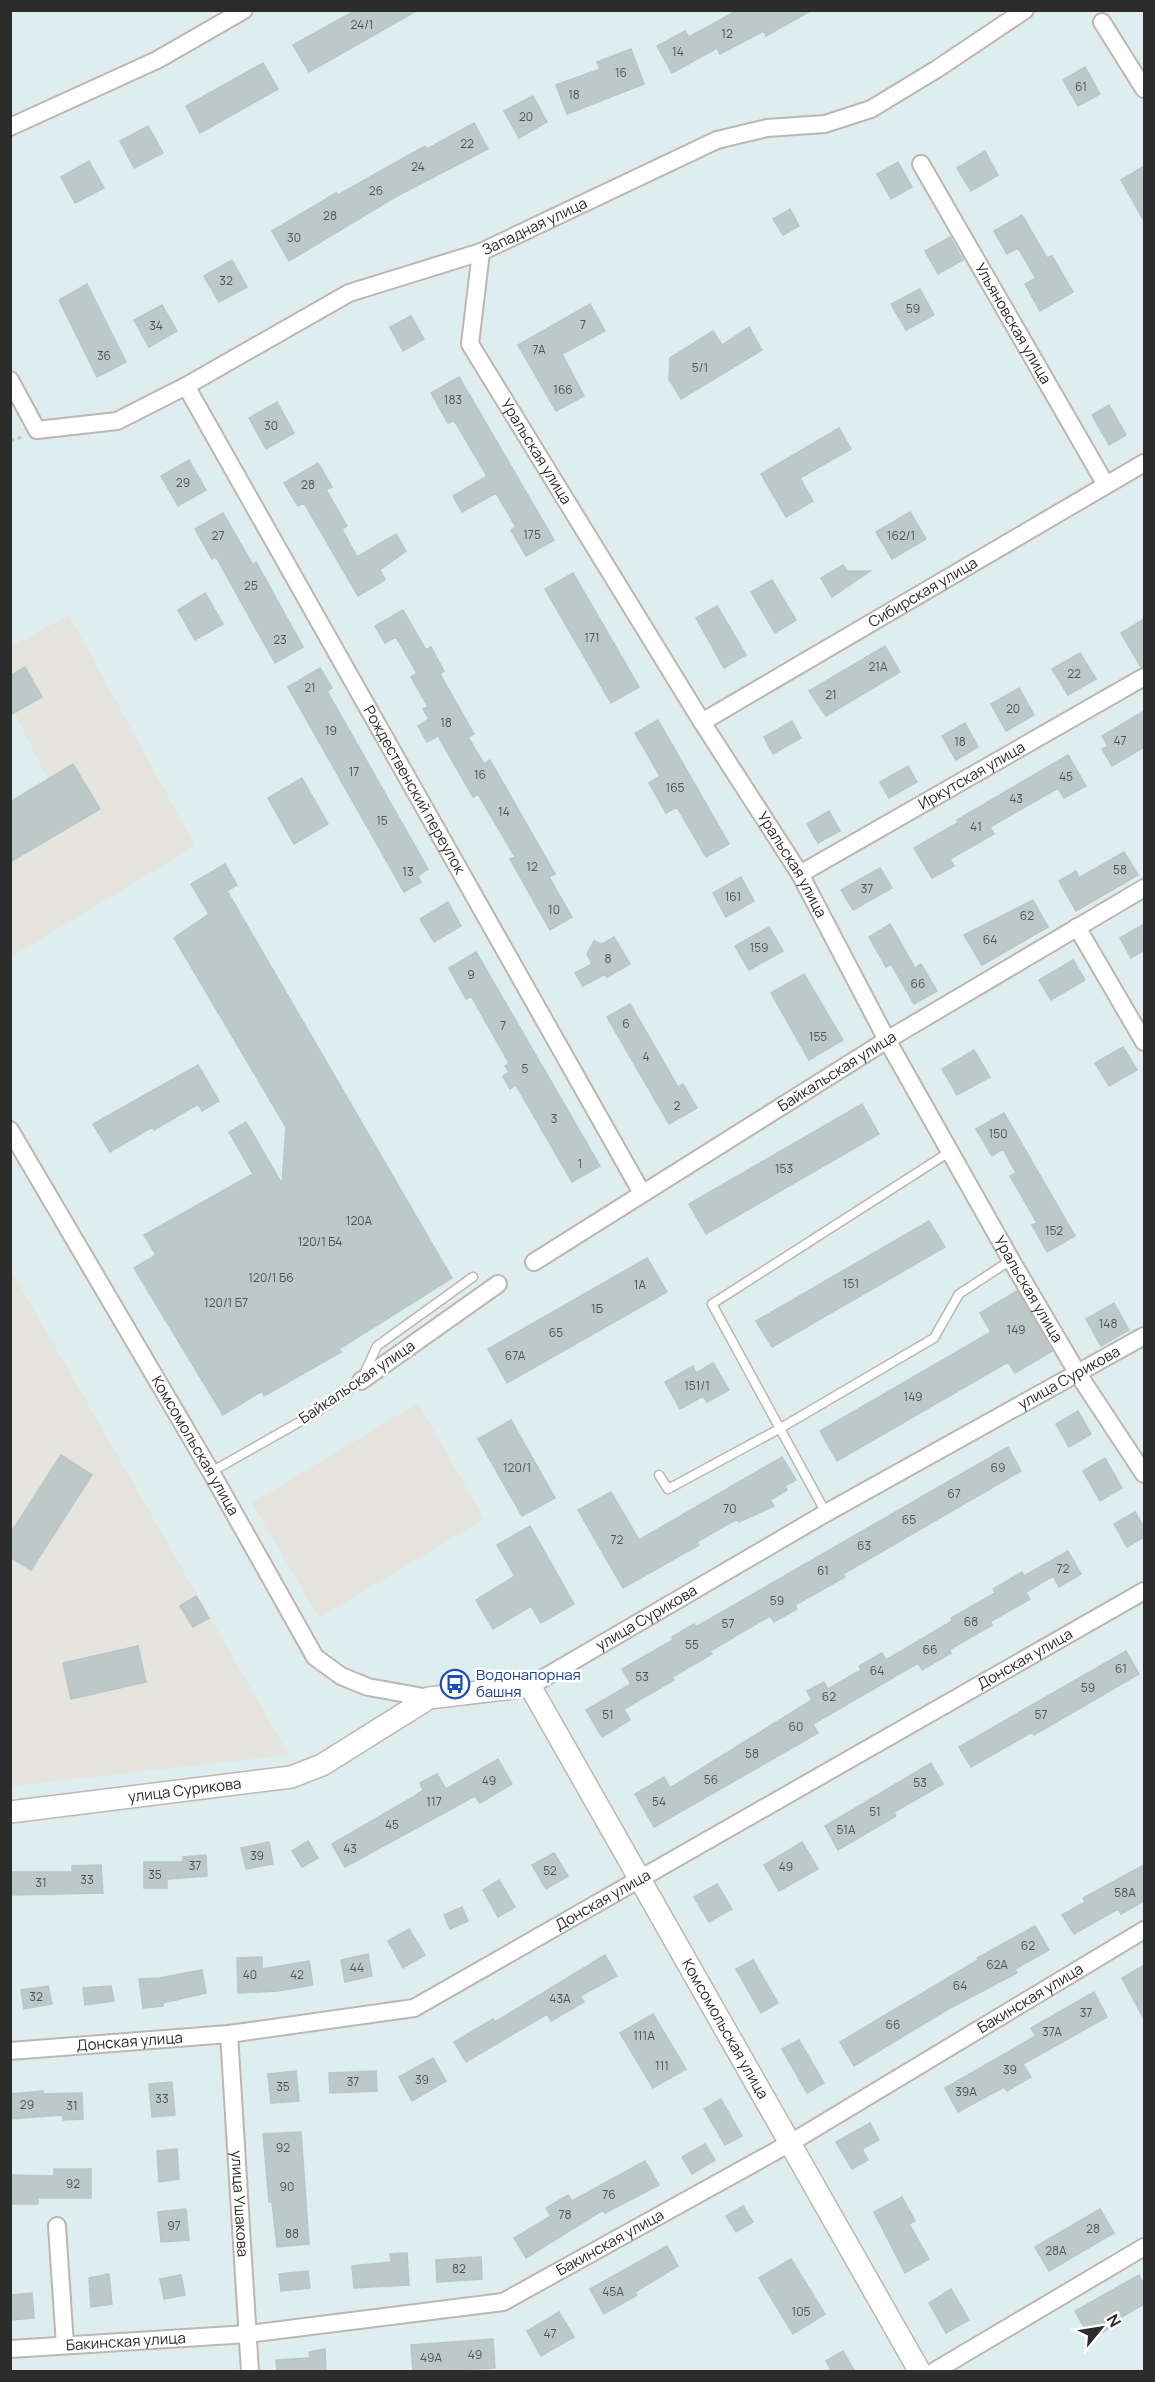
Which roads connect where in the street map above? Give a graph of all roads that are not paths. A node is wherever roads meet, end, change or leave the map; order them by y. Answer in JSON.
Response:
{"nodes":[{"id":1,"x":244,"y":10,"type":"edge"},
{"id":2,"x":1025,"y":10,"type":"edge"},
{"id":3,"x":1102,"y":22,"type":"dead end"},
{"id":4,"x":1144,"y":89,"type":"edge"},
{"id":5,"x":10,"y":127,"type":"edge"},
{"id":6,"x":921,"y":164,"type":"dead end"},
{"id":7,"x":481,"y":252,"type":"junction"},
{"id":8,"x":10,"y":380,"type":"edge"},
{"id":9,"x":186,"y":386,"type":"junction"},
{"id":10,"x":1144,"y":463,"type":"edge"},
{"id":11,"x":1106,"y":485,"type":"junction"},
{"id":12,"x":1144,"y":677,"type":"edge"},
{"id":13,"x":702,"y":722,"type":"junction"},
{"id":14,"x":800,"y":874,"type":"junction"},
{"id":15,"x":1144,"y":888,"type":"edge"},
{"id":16,"x":1077,"y":927,"type":"junction"},
{"id":17,"x":887,"y":1040,"type":"junction"},
{"id":18,"x":1144,"y":1042,"type":"edge"},
{"id":19,"x":10,"y":1130,"type":"edge"},
{"id":20,"x":951,"y":1151,"type":"junction"},
{"id":21,"x":642,"y":1193,"type":"junction"},
{"id":22,"x":1011,"y":1260,"type":"junction"},
{"id":23,"x":534,"y":1262,"type":"dead end"},
{"id":24,"x":473,"y":1276,"type":"dead end"},
{"id":25,"x":498,"y":1284,"type":"dead end"},
{"id":26,"x":1144,"y":1336,"type":"edge"},
{"id":27,"x":1078,"y":1374,"type":"junction"},
{"id":28,"x":362,"y":1381,"type":"junction"},
{"id":29,"x":779,"y":1429,"type":"junction"},
{"id":30,"x":211,"y":1472,"type":"junction"},
{"id":31,"x":1144,"y":1474,"type":"edge"},
{"id":32,"x":659,"y":1475,"type":"dead end"},
{"id":33,"x":826,"y":1513,"type":"junction"},
{"id":34,"x":1144,"y":1591,"type":"edge"},
{"id":35,"x":530,"y":1686,"type":"junction"},
{"id":36,"x":429,"y":1698,"type":"junction"},
{"id":37,"x":10,"y":1812,"type":"edge"},
{"id":38,"x":641,"y":1879,"type":"junction"},
{"id":39,"x":1144,"y":1930,"type":"edge"},
{"id":40,"x":229,"y":2034,"type":"junction"},
{"id":41,"x":10,"y":2051,"type":"edge"},
{"id":42,"x":792,"y":2142,"type":"junction"},
{"id":43,"x":57,"y":2226,"type":"dead end"},
{"id":44,"x":1144,"y":2247,"type":"edge"},
{"id":45,"x":248,"y":2334,"type":"junction"},
{"id":46,"x":65,"y":2345,"type":"junction"},
{"id":47,"x":10,"y":2349,"type":"edge"},
{"id":48,"x":250,"y":2372,"type":"edge"},
{"id":49,"x":920,"y":2372,"type":"edge"},
{"id":50,"x":933,"y":2372,"type":"edge"}],
"edges":[{"from":1,"to":5,"type":"street"},
{"from":2,"to":7,"type":"street","name":"Западная улица"},
{"from":3,"to":4,"type":"street"},
{"from":6,"to":11,"type":"street","name":"Ульяновская улица"},
{"from":7,"to":9,"type":"street","name":"Западная улица"},
{"from":7,"to":13,"type":"street","name":"Уральская улица"},
{"from":8,"to":9,"type":"street","name":"Западная улица"},
{"from":9,"to":21,"type":"street","name":"Рождественский переулок"},
{"from":10,"to":11,"type":"street","name":"Сибирская улица"},
{"from":11,"to":13,"type":"street","name":"Сибирская улица"},
{"from":12,"to":14,"type":"street","name":"Иркутская улица"},
{"from":13,"to":14,"type":"street","name":"Уральская улица"},
{"from":14,"to":17,"type":"street","name":"Уральская улица"},
{"from":15,"to":16,"type":"street","name":"Байкальская улица"},
{"from":16,"to":17,"type":"street","name":"Байкальская улица"},
{"from":16,"to":18,"type":"street"},
{"from":17,"to":20,"type":"street","name":"Уральская улица"},
{"from":17,"to":21,"type":"street","name":"Байкальская улица"},
{"from":19,"to":30,"type":"street","name":"Комсомольская улица"},
{"from":20,"to":22,"type":"street","name":"Уральская улица"},
{"from":20,"to":29,"type":"lane"},
{"from":21,"to":23,"type":"street","name":"Байкальская улица"},
{"from":22,"to":27,"type":"street","name":"Уральская улица"},
{"from":22,"to":29,"type":"lane"},
{"from":24,"to":28,"type":"lane"},
{"from":25,"to":28,"type":"street","name":"Байкальская улица"},
{"from":26,"to":27,"type":"street","name":"улица Сурикова"},
{"from":27,"to":31,"type":"street","name":"Уральская улица"},
{"from":27,"to":33,"type":"street","name":"улица Сурикова"},
{"from":28,"to":30,"type":"lane","name":"Байкальская улица"},
{"from":29,"to":32,"type":"lane"},
{"from":29,"to":33,"type":"lane"},
{"from":30,"to":36,"type":"street","name":"Комсомольская улица"},
{"from":33,"to":35,"type":"street","name":"улица Сурикова"},
{"from":34,"to":38,"type":"street","name":"Донская улица"},
{"from":35,"to":36,"type":"street","name":"улица Сурикова"},
{"from":35,"to":38,"type":"street","name":"Комсомольская улица"},
{"from":36,"to":37,"type":"street","name":"улица Сурикова"},
{"from":38,"to":40,"type":"street","name":"Донская улица"},
{"from":38,"to":42,"type":"street","name":"Комсомольская улица"},
{"from":39,"to":42,"type":"street","name":"Бакинская улица"},
{"from":40,"to":41,"type":"street","name":"Донская улица"},
{"from":40,"to":45,"type":"street","name":"улица Ушакова"},
{"from":42,"to":45,"type":"street","name":"Бакинская улица"},
{"from":42,"to":49,"type":"street","name":"Комсомольская улица"},
{"from":43,"to":46,"type":"street"},
{"from":44,"to":50,"type":"street"},
{"from":45,"to":46,"type":"street","name":"Бакинская улица"},
{"from":45,"to":48,"type":"street","name":"улица Ушакова"},
{"from":46,"to":47,"type":"street","name":"Бакинская улица"}]}
